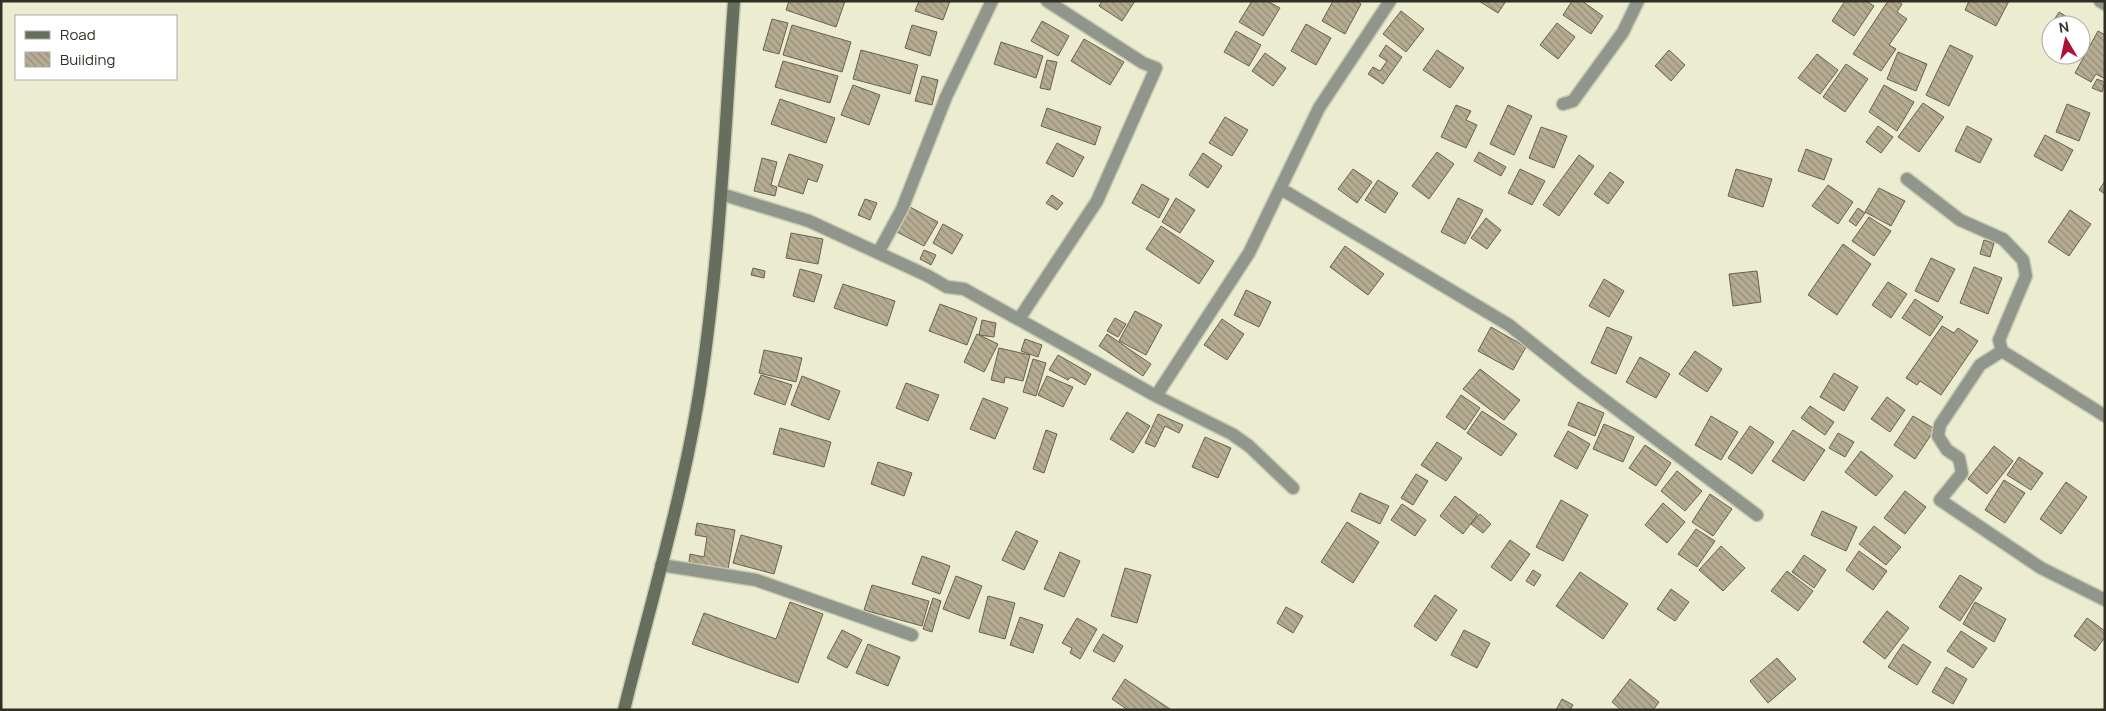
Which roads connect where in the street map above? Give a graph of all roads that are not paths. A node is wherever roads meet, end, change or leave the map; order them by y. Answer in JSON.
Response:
{"nodes":[{"id":1,"x":734,"y":1,"type":"edge"},
{"id":2,"x":992,"y":1,"type":"edge"},
{"id":3,"x":1047,"y":1,"type":"edge"},
{"id":4,"x":1390,"y":1,"type":"edge"},
{"id":5,"x":1638,"y":1,"type":"edge"},
{"id":6,"x":2100,"y":1,"type":"edge"},
{"id":7,"x":2105,"y":4,"type":"edge"},
{"id":8,"x":1563,"y":104,"type":"dead end"},
{"id":9,"x":1907,"y":180,"type":"dead end"},
{"id":10,"x":1281,"y":189,"type":"junction"},
{"id":11,"x":721,"y":194,"type":"junction"},
{"id":12,"x":878,"y":253,"type":"junction"},
{"id":13,"x":1019,"y":318,"type":"junction"},
{"id":14,"x":2002,"y":351,"type":"junction"},
{"id":15,"x":1156,"y":396,"type":"junction"},
{"id":16,"x":2105,"y":416,"type":"edge"},
{"id":17,"x":1293,"y":488,"type":"dead end"},
{"id":18,"x":1758,"y":515,"type":"dead end"},
{"id":19,"x":661,"y":565,"type":"junction"},
{"id":20,"x":2105,"y":600,"type":"edge"},
{"id":21,"x":912,"y":635,"type":"dead end"},
{"id":22,"x":624,"y":710,"type":"edge"}],
"edges":[{"from":1,"to":11,"type":"main road"},
{"from":2,"to":12,"type":"street"},
{"from":3,"to":13,"type":"street"},
{"from":4,"to":10,"type":"street"},
{"from":5,"to":8,"type":"street"},
{"from":6,"to":7,"type":"street"},
{"from":9,"to":14,"type":"street"},
{"from":10,"to":15,"type":"street"},
{"from":10,"to":18,"type":"street"},
{"from":11,"to":12,"type":"street"},
{"from":11,"to":19,"type":"main road"},
{"from":12,"to":13,"type":"street"},
{"from":13,"to":15,"type":"street"},
{"from":14,"to":16,"type":"street"},
{"from":14,"to":20,"type":"street"},
{"from":15,"to":17,"type":"street"},
{"from":19,"to":21,"type":"street"},
{"from":19,"to":22,"type":"main road"}]}
